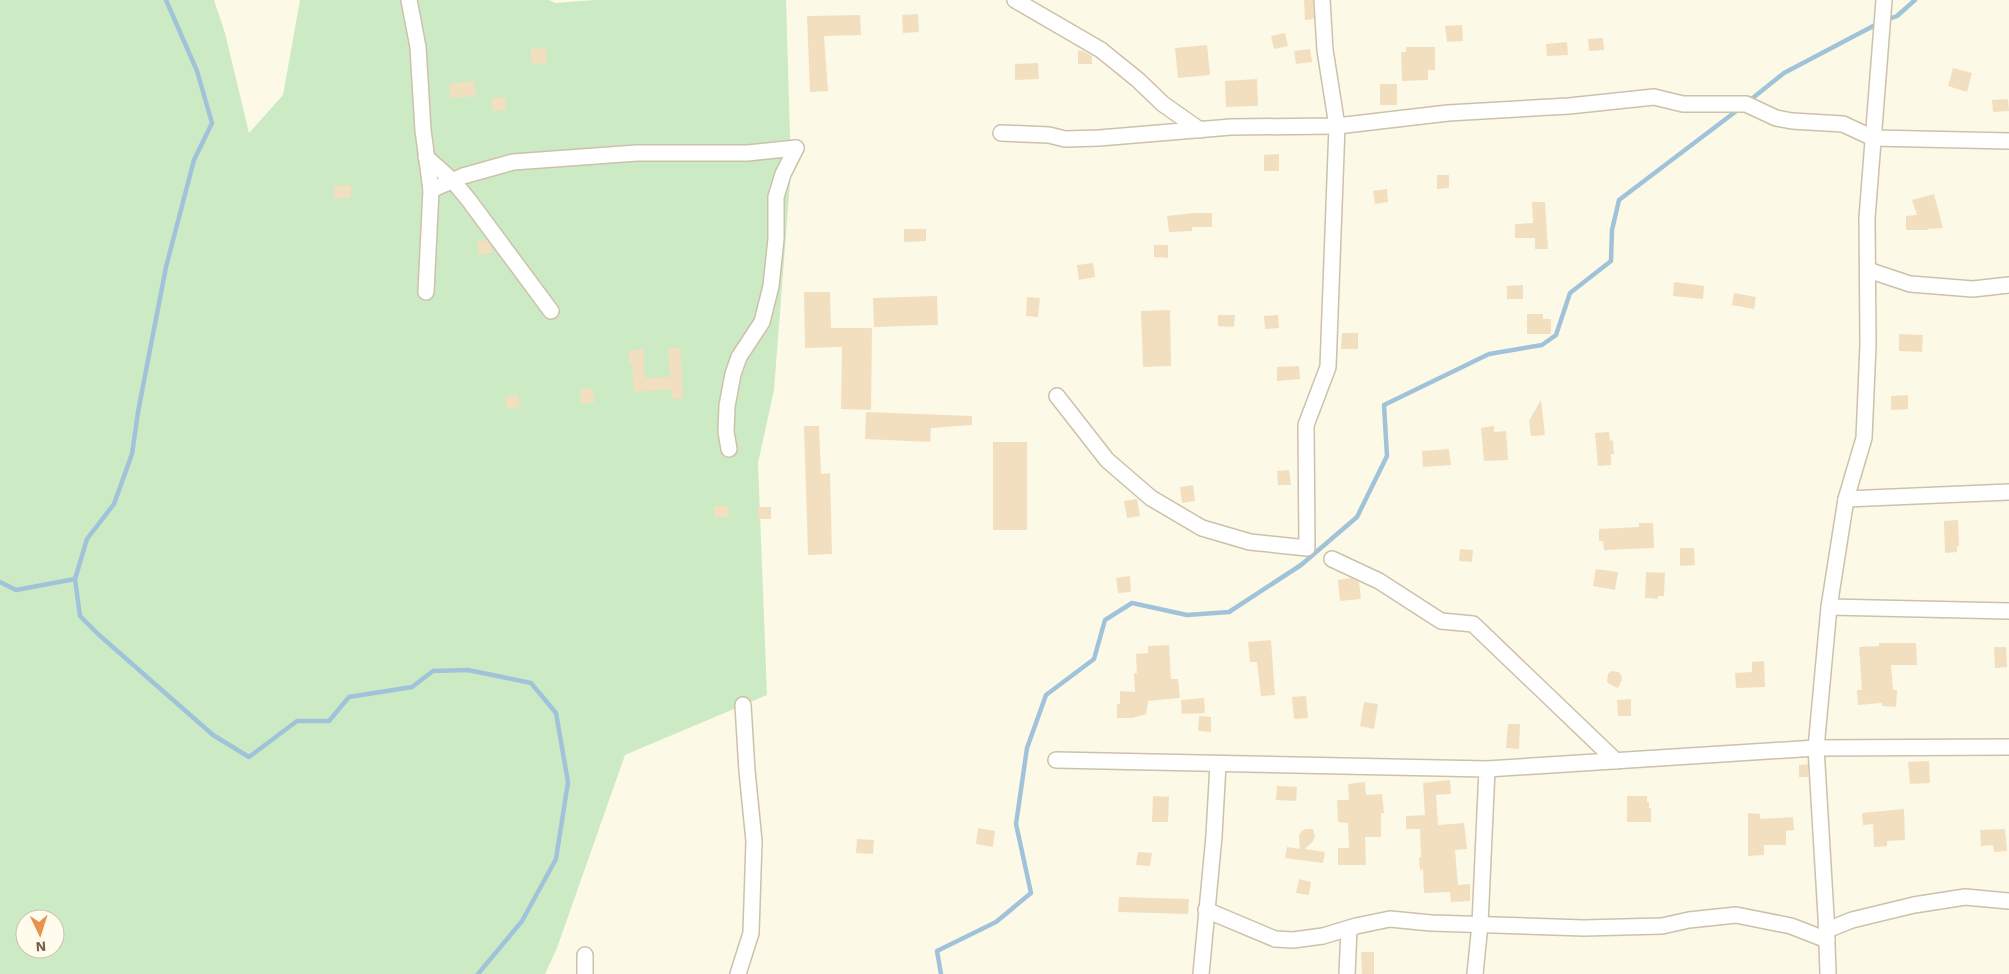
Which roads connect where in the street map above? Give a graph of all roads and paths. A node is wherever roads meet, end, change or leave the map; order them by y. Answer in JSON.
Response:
{"nodes":[{"id":1,"x":409,"y":0,"type":"edge"},
{"id":2,"x":1015,"y":0,"type":"edge"},
{"id":3,"x":1322,"y":0,"type":"edge"},
{"id":4,"x":1884,"y":0,"type":"edge"},
{"id":5,"x":1337,"y":126,"type":"junction"},
{"id":6,"x":1200,"y":130,"type":"junction"},
{"id":7,"x":1001,"y":133,"type":"dead end"},
{"id":8,"x":1873,"y":138,"type":"junction"},
{"id":9,"x":2009,"y":141,"type":"edge"},
{"id":10,"x":426,"y":157,"type":"junction"},
{"id":11,"x":453,"y":181,"type":"junction"},
{"id":12,"x":430,"y":190,"type":"junction"},
{"id":13,"x":1868,"y":270,"type":"junction"},
{"id":14,"x":2009,"y":285,"type":"edge"},
{"id":15,"x":426,"y":292,"type":"dead end"},
{"id":16,"x":551,"y":311,"type":"dead end"},
{"id":17,"x":1056,"y":396,"type":"dead end"},
{"id":18,"x":729,"y":449,"type":"dead end"},
{"id":19,"x":2009,"y":492,"type":"edge"},
{"id":20,"x":1846,"y":499,"type":"junction"},
{"id":21,"x":1332,"y":558,"type":"dead end"},
{"id":22,"x":1829,"y":607,"type":"junction"},
{"id":23,"x":2009,"y":611,"type":"edge"},
{"id":24,"x":743,"y":705,"type":"dead end"},
{"id":25,"x":1816,"y":748,"type":"junction"},
{"id":26,"x":2009,"y":748,"type":"edge"},
{"id":27,"x":1056,"y":760,"type":"dead end"},
{"id":28,"x":1616,"y":761,"type":"junction"},
{"id":29,"x":1218,"y":764,"type":"junction"},
{"id":30,"x":1487,"y":769,"type":"junction"},
{"id":31,"x":2009,"y":901,"type":"edge"},
{"id":32,"x":1206,"y":910,"type":"junction"},
{"id":33,"x":1480,"y":924,"type":"junction"},
{"id":34,"x":1349,"y":928,"type":"junction"},
{"id":35,"x":1827,"y":935,"type":"junction"},
{"id":36,"x":585,"y":955,"type":"dead end"},
{"id":37,"x":585,"y":974,"type":"edge"},
{"id":38,"x":738,"y":974,"type":"edge"},
{"id":39,"x":1201,"y":974,"type":"edge"},
{"id":40,"x":1347,"y":974,"type":"edge"},
{"id":41,"x":1475,"y":974,"type":"edge"},
{"id":42,"x":1828,"y":974,"type":"edge"}],
"edges":[{"from":1,"to":10,"type":"street"},
{"from":2,"to":6,"type":"street"},
{"from":3,"to":5,"type":"street"},
{"from":4,"to":8,"type":"street"},
{"from":5,"to":6,"type":"street"},
{"from":5,"to":8,"type":"street"},
{"from":5,"to":17,"type":"street"},
{"from":6,"to":7,"type":"street"},
{"from":8,"to":9,"type":"street"},
{"from":8,"to":13,"type":"street"},
{"from":10,"to":11,"type":"street"},
{"from":10,"to":12,"type":"street"},
{"from":11,"to":12,"type":"street"},
{"from":11,"to":16,"type":"street"},
{"from":11,"to":18,"type":"street"},
{"from":12,"to":15,"type":"street"},
{"from":13,"to":14,"type":"street"},
{"from":13,"to":20,"type":"street"},
{"from":19,"to":20,"type":"street"},
{"from":20,"to":22,"type":"street"},
{"from":21,"to":28,"type":"street"},
{"from":22,"to":23,"type":"street"},
{"from":22,"to":25,"type":"street"},
{"from":24,"to":38,"type":"street"},
{"from":25,"to":26,"type":"street"},
{"from":25,"to":28,"type":"street"},
{"from":25,"to":35,"type":"street"},
{"from":27,"to":29,"type":"street"},
{"from":28,"to":30,"type":"street"},
{"from":29,"to":30,"type":"street"},
{"from":29,"to":32,"type":"street"},
{"from":30,"to":33,"type":"street"},
{"from":31,"to":35,"type":"street"},
{"from":32,"to":34,"type":"street"},
{"from":32,"to":39,"type":"street"},
{"from":33,"to":34,"type":"street"},
{"from":33,"to":35,"type":"street"},
{"from":33,"to":41,"type":"street"},
{"from":34,"to":40,"type":"street"},
{"from":35,"to":42,"type":"street"},
{"from":36,"to":37,"type":"street"}]}
